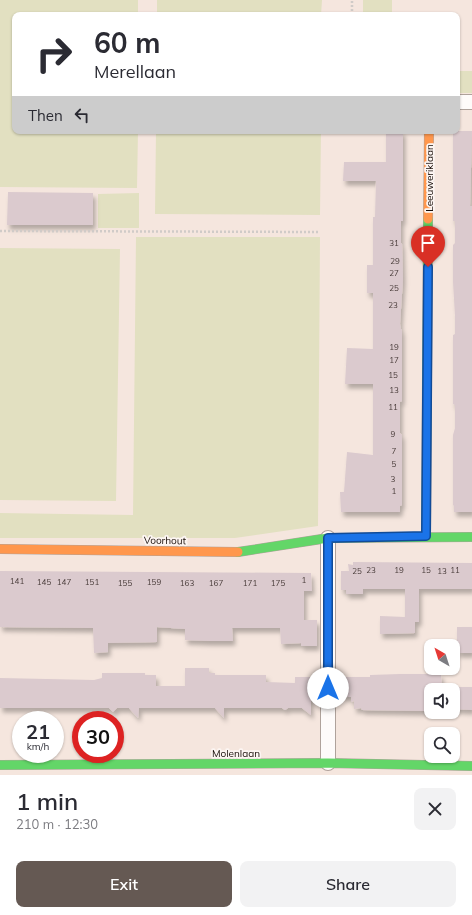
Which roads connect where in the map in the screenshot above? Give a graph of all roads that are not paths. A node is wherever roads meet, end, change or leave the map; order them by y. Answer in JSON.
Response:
{"nodes":[{"id":1,"x":460,"y":102,"type":"edge"},
{"id":2,"x":472,"y":102,"type":"edge"},
{"id":3,"x":429,"y":134,"type":"edge"},
{"id":4,"x":426,"y":536,"type":"junction"},
{"id":5,"x":472,"y":537,"type":"edge"},
{"id":6,"x":328,"y":538,"type":"junction"},
{"id":7,"x":0,"y":549,"type":"edge"},
{"id":8,"x":328,"y":763,"type":"junction"},
{"id":9,"x":0,"y":765,"type":"edge"},
{"id":10,"x":472,"y":766,"type":"edge"}],
"edges":[{"from":1,"to":2,"type":"street"},
{"from":3,"to":4,"type":"street","name":"Leeuweriklaan"},
{"from":4,"to":5,"type":"street","name":"Voorhout"},
{"from":4,"to":6,"type":"street","name":"Voorhout"},
{"from":6,"to":7,"type":"street","name":"Voorhout"},
{"from":6,"to":8,"type":"street"},
{"from":8,"to":9,"type":"street","name":"Molenlaan"},
{"from":8,"to":10,"type":"street","name":"Molenlaan"}]}
